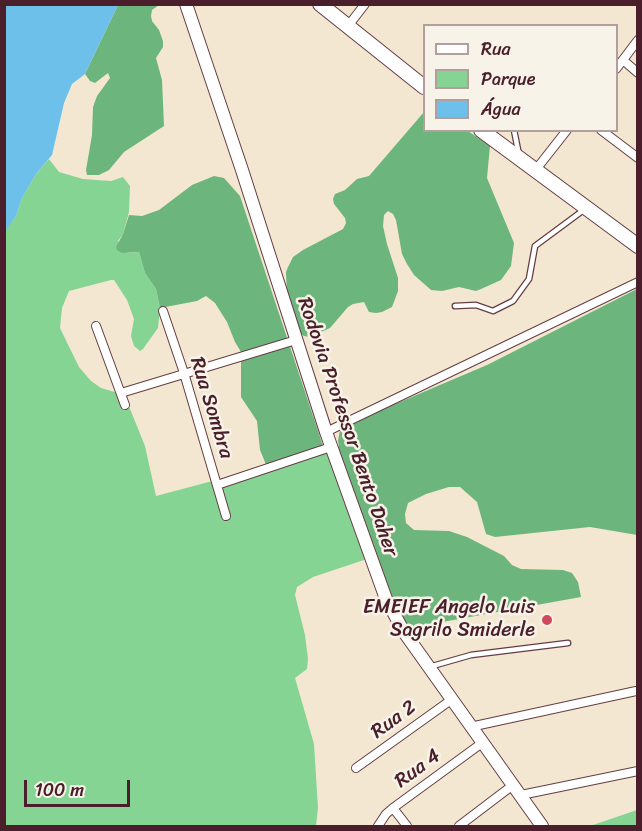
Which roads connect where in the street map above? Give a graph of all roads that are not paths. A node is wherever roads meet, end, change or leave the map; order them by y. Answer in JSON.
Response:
{"nodes":[{"id":1,"x":186,"y":4,"type":"edge"},
{"id":2,"x":320,"y":4,"type":"edge"},
{"id":3,"x":365,"y":4,"type":"edge"},
{"id":4,"x":348,"y":26,"type":"junction"},
{"id":5,"x":638,"y":40,"type":"edge"},
{"id":6,"x":623,"y":60,"type":"junction"},
{"id":7,"x":618,"y":66,"type":"edge"},
{"id":8,"x":638,"y":73,"type":"edge"},
{"id":9,"x":423,"y":86,"type":"edge"},
{"id":10,"x":483,"y":132,"type":"edge"},
{"id":11,"x":514,"y":132,"type":"edge"},
{"id":12,"x":565,"y":132,"type":"edge"},
{"id":13,"x":604,"y":132,"type":"edge"},
{"id":14,"x":638,"y":159,"type":"edge"},
{"id":15,"x":520,"y":160,"type":"junction"},
{"id":16,"x":534,"y":172,"type":"junction"},
{"id":17,"x":585,"y":209,"type":"junction"},
{"id":18,"x":638,"y":246,"type":"edge"},
{"id":19,"x":638,"y":282,"type":"edge"},
{"id":20,"x":455,"y":306,"type":"dead end"},
{"id":21,"x":163,"y":311,"type":"dead end"},
{"id":22,"x":96,"y":326,"type":"dead end"},
{"id":23,"x":296,"y":340,"type":"junction"},
{"id":24,"x":184,"y":373,"type":"junction"},
{"id":25,"x":121,"y":393,"type":"junction"},
{"id":26,"x":125,"y":405,"type":"dead end"},
{"id":27,"x":326,"y":432,"type":"junction"},
{"id":28,"x":331,"y":447,"type":"junction"},
{"id":29,"x":217,"y":485,"type":"junction"},
{"id":30,"x":226,"y":516,"type":"dead end"},
{"id":31,"x":568,"y":643,"type":"dead end"},
{"id":32,"x":428,"y":668,"type":"junction"},
{"id":33,"x":636,"y":691,"type":"dead end"},
{"id":34,"x":450,"y":700,"type":"junction"},
{"id":35,"x":470,"y":727,"type":"junction"},
{"id":36,"x":482,"y":743,"type":"junction"},
{"id":37,"x":356,"y":768,"type":"dead end"},
{"id":38,"x":638,"y":771,"type":"edge"},
{"id":39,"x":517,"y":790,"type":"junction"},
{"id":40,"x":393,"y":808,"type":"junction"},
{"id":41,"x":378,"y":826,"type":"edge"},
{"id":42,"x":407,"y":826,"type":"edge"},
{"id":43,"x":459,"y":826,"type":"edge"},
{"id":44,"x":542,"y":826,"type":"edge"}],
"edges":[{"from":1,"to":23,"type":"street","name":"Rodovia Professor Bento Daher"},
{"from":2,"to":4,"type":"main road"},
{"from":3,"to":4,"type":"street"},
{"from":4,"to":9,"type":"main road"},
{"from":5,"to":6,"type":"street"},
{"from":6,"to":7,"type":"street"},
{"from":6,"to":8,"type":"street"},
{"from":10,"to":15,"type":"main road"},
{"from":11,"to":15,"type":"lane"},
{"from":12,"to":16,"type":"street"},
{"from":13,"to":14,"type":"street"},
{"from":15,"to":16,"type":"main road"},
{"from":16,"to":17,"type":"main road"},
{"from":17,"to":18,"type":"main road"},
{"from":17,"to":20,"type":"lane"},
{"from":19,"to":27,"type":"street"},
{"from":21,"to":24,"type":"street","name":"Rua Sombra"},
{"from":22,"to":25,"type":"street"},
{"from":23,"to":24,"type":"street"},
{"from":23,"to":27,"type":"street","name":"Rodovia Professor Bento Daher"},
{"from":24,"to":25,"type":"street"},
{"from":24,"to":29,"type":"street","name":"Rua Sombra"},
{"from":25,"to":26,"type":"street"},
{"from":27,"to":28,"type":"street","name":"Rodovia Professor Bento Daher"},
{"from":28,"to":29,"type":"street"},
{"from":28,"to":32,"type":"street","name":"Rodovia Professor Bento Daher"},
{"from":29,"to":30,"type":"street","name":"Rua Sombra"},
{"from":31,"to":32,"type":"lane"},
{"from":32,"to":34,"type":"street","name":"Rodovia Professor Bento Daher"},
{"from":33,"to":35,"type":"street"},
{"from":34,"to":35,"type":"street","name":"Rodovia Professor Bento Daher"},
{"from":34,"to":37,"type":"street","name":"Rua 2"},
{"from":35,"to":36,"type":"street","name":"Rodovia Professor Bento Daher"},
{"from":36,"to":39,"type":"street","name":"Rodovia Professor Bento Daher"},
{"from":36,"to":40,"type":"street","name":"Rua 4"},
{"from":38,"to":39,"type":"street"},
{"from":39,"to":43,"type":"street"},
{"from":39,"to":44,"type":"street","name":"Rodovia Professor Bento Daher"},
{"from":40,"to":41,"type":"street","name":"Rua 4"},
{"from":40,"to":42,"type":"street"}]}
